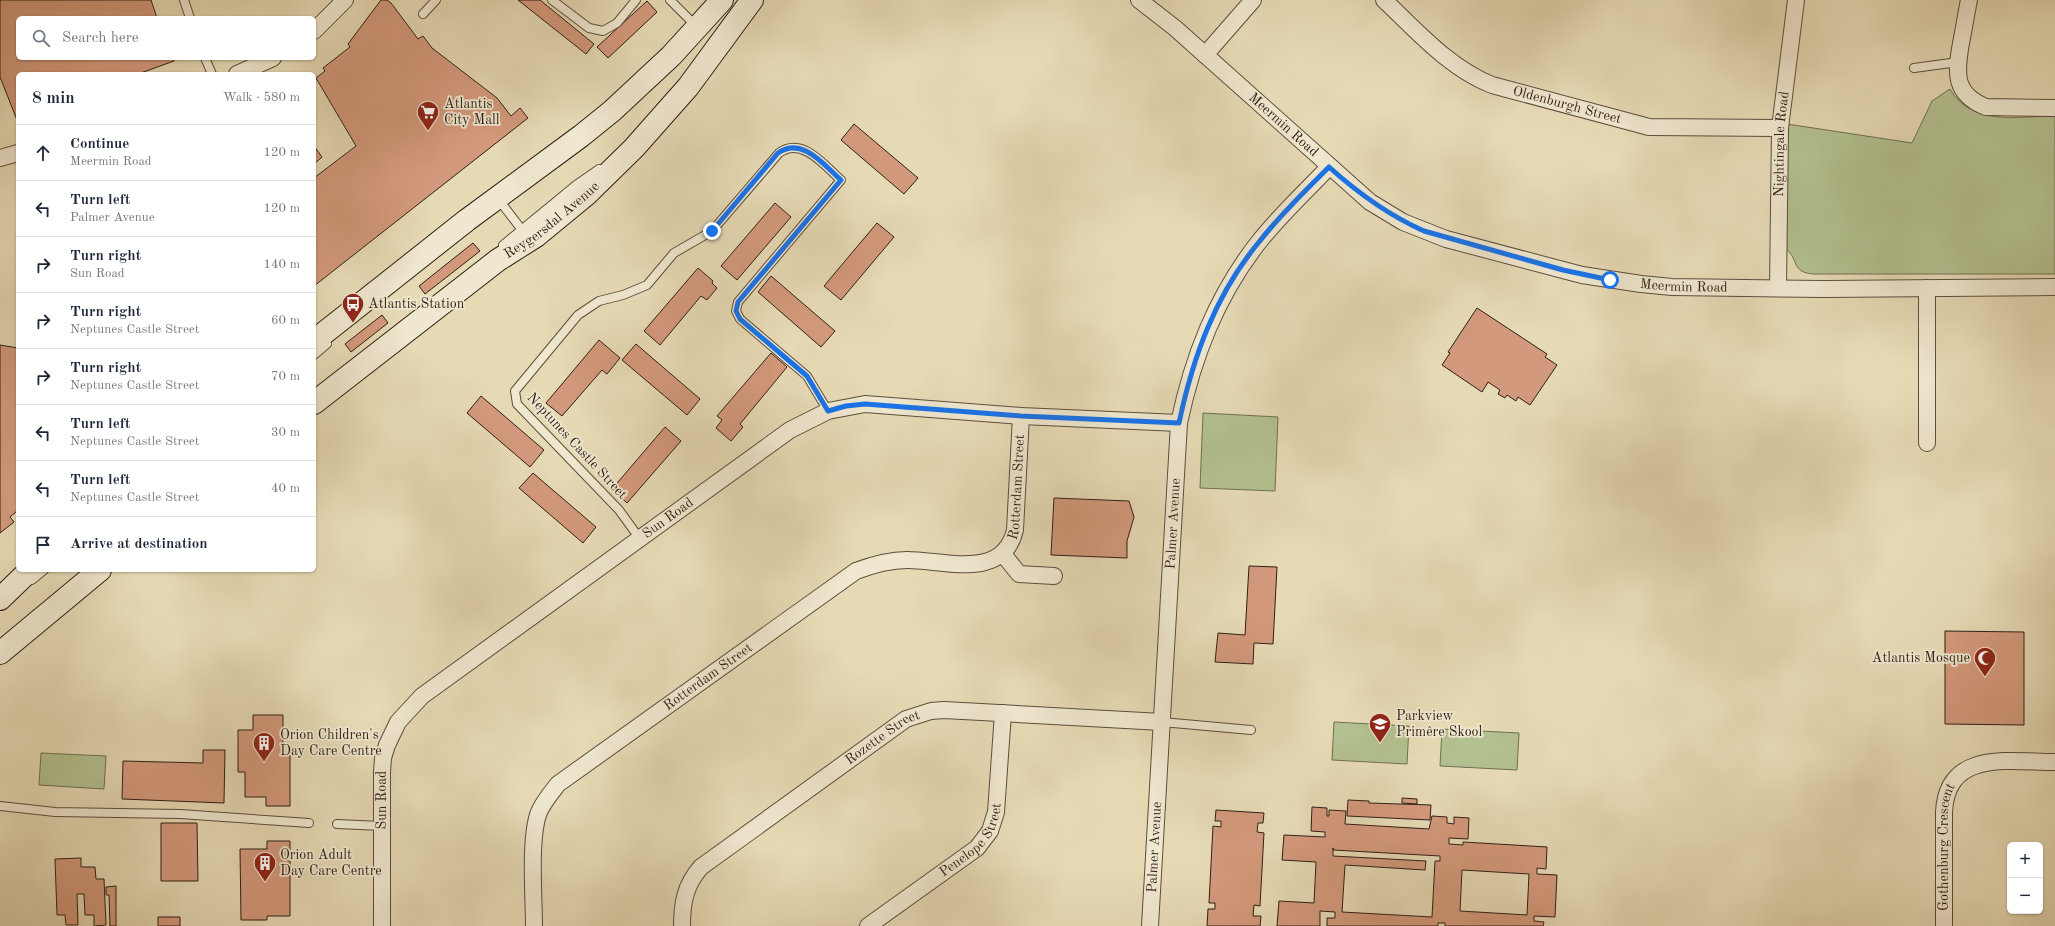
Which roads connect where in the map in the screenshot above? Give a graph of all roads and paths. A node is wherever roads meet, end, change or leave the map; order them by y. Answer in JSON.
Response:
{"nodes":[{"id":1,"x":184,"y":0,"type":"edge"},
{"id":2,"x":344,"y":0,"type":"edge"},
{"id":3,"x":436,"y":0,"type":"edge"},
{"id":4,"x":552,"y":0,"type":"edge"},
{"id":5,"x":636,"y":0,"type":"edge"},
{"id":6,"x":670,"y":0,"type":"edge"},
{"id":7,"x":722,"y":0,"type":"edge"},
{"id":8,"x":752,"y":0,"type":"edge"},
{"id":9,"x":1138,"y":0,"type":"edge"},
{"id":10,"x":1253,"y":0,"type":"edge"},
{"id":11,"x":1384,"y":0,"type":"edge"},
{"id":12,"x":1796,"y":0,"type":"edge"},
{"id":13,"x":1969,"y":0,"type":"edge"},
{"id":14,"x":423,"y":14,"type":"dead end"},
{"id":15,"x":189,"y":16,"type":"edge"},
{"id":16,"x":698,"y":28,"type":"junction"},
{"id":17,"x":316,"y":29,"type":"edge"},
{"id":18,"x":1204,"y":55,"type":"junction"},
{"id":19,"x":206,"y":60,"type":"edge"},
{"id":20,"x":268,"y":60,"type":"edge"},
{"id":21,"x":1958,"y":62,"type":"junction"},
{"id":22,"x":1914,"y":68,"type":"dead end"},
{"id":23,"x":211,"y":72,"type":"edge"},
{"id":24,"x":242,"y":72,"type":"edge"},
{"id":25,"x":2055,"y":108,"type":"edge"},
{"id":26,"x":1780,"y":128,"type":"junction"},
{"id":27,"x":581,"y":136,"type":"junction"},
{"id":28,"x":641,"y":140,"type":"junction"},
{"id":29,"x":16,"y":154,"type":"edge"},
{"id":30,"x":0,"y":158,"type":"edge"},
{"id":31,"x":1329,"y":167,"type":"junction"},
{"id":32,"x":522,"y":230,"type":"junction"},
{"id":33,"x":498,"y":248,"type":"dead end"},
{"id":34,"x":2055,"y":287,"type":"edge"},
{"id":35,"x":1778,"y":288,"type":"junction"},
{"id":36,"x":1927,"y":288,"type":"junction"},
{"id":37,"x":336,"y":337,"type":"dead end"},
{"id":38,"x":316,"y":339,"type":"edge"},
{"id":39,"x":316,"y":353,"type":"edge"},
{"id":40,"x":316,"y":401,"type":"edge"},
{"id":41,"x":828,"y":411,"type":"junction"},
{"id":42,"x":1021,"y":416,"type":"junction"},
{"id":43,"x":1179,"y":423,"type":"junction"},
{"id":44,"x":1927,"y":443,"type":"dead end"},
{"id":45,"x":640,"y":539,"type":"junction"},
{"id":46,"x":1003,"y":554,"type":"junction"},
{"id":47,"x":28,"y":572,"type":"edge"},
{"id":48,"x":42,"y":572,"type":"edge"},
{"id":49,"x":86,"y":572,"type":"edge"},
{"id":50,"x":97,"y":572,"type":"edge"},
{"id":51,"x":1054,"y":576,"type":"dead end"},
{"id":52,"x":73,"y":591,"type":"junction"},
{"id":53,"x":0,"y":599,"type":"edge"},
{"id":54,"x":0,"y":608,"type":"edge"},
{"id":55,"x":0,"y":653,"type":"edge"},
{"id":56,"x":1003,"y":713,"type":"junction"},
{"id":57,"x":1162,"y":722,"type":"junction"},
{"id":58,"x":1252,"y":730,"type":"dead end"},
{"id":59,"x":2055,"y":762,"type":"edge"},
{"id":60,"x":0,"y":806,"type":"edge"},
{"id":61,"x":309,"y":823,"type":"dead end"},
{"id":62,"x":337,"y":824,"type":"dead end"},
{"id":63,"x":382,"y":826,"type":"junction"},
{"id":64,"x":382,"y":926,"type":"edge"},
{"id":65,"x":534,"y":926,"type":"edge"},
{"id":66,"x":682,"y":926,"type":"edge"},
{"id":67,"x":868,"y":926,"type":"edge"},
{"id":68,"x":1150,"y":926,"type":"edge"},
{"id":69,"x":1944,"y":926,"type":"edge"}],
"edges":[{"from":1,"to":15,"type":"lane"},
{"from":2,"to":17,"type":"street"},
{"from":3,"to":14,"type":"lane"},
{"from":4,"to":5,"type":"lane"},
{"from":6,"to":16,"type":"lane"},
{"from":7,"to":16,"type":"main road"},
{"from":8,"to":28,"type":"main road","name":"Reygersdal Avenue"},
{"from":9,"to":18,"type":"street","name":"Meermin Road"},
{"from":10,"to":18,"type":"street"},
{"from":11,"to":26,"type":"street","name":"Oldenburgh Street"},
{"from":12,"to":26,"type":"street","name":"Nightingale Road"},
{"from":13,"to":21,"type":"street"},
{"from":16,"to":27,"type":"main road"},
{"from":18,"to":31,"type":"street","name":"Meermin Road"},
{"from":19,"to":23,"type":"lane"},
{"from":20,"to":24,"type":"street"},
{"from":21,"to":22,"type":"lane"},
{"from":21,"to":25,"type":"street"},
{"from":26,"to":35,"type":"street","name":"Nightingale Road"},
{"from":27,"to":32,"type":"lane"},
{"from":27,"to":38,"type":"main road"},
{"from":28,"to":32,"type":"lane"},
{"from":28,"to":40,"type":"main road","name":"Reygersdal Avenue"},
{"from":29,"to":30,"type":"street"},
{"from":31,"to":35,"type":"street","name":"Meermin Road"},
{"from":31,"to":43,"type":"street","name":"Palmer Avenue"},
{"from":32,"to":33,"type":"lane"},
{"from":34,"to":36,"type":"street","name":"Meermin Road"},
{"from":35,"to":36,"type":"street","name":"Meermin Road"},
{"from":36,"to":44,"type":"street"},
{"from":37,"to":39,"type":"lane"},
{"from":41,"to":42,"type":"street","name":"Sun Road"},
{"from":41,"to":45,"type":"street","name":"Sun Road"},
{"from":41,"to":45,"type":"lane","name":"Neptunes Castle Street"},
{"from":42,"to":43,"type":"street","name":"Sun Road"},
{"from":42,"to":46,"type":"street","name":"Rotterdam Street"},
{"from":43,"to":57,"type":"street","name":"Palmer Avenue"},
{"from":45,"to":63,"type":"street","name":"Sun Road"},
{"from":46,"to":51,"type":"street","name":"Rotterdam Street"},
{"from":46,"to":65,"type":"street","name":"Rotterdam Street"},
{"from":47,"to":53,"type":"main road"},
{"from":48,"to":54,"type":"lane"},
{"from":49,"to":52,"type":"lane"},
{"from":50,"to":52,"type":"main road"},
{"from":52,"to":55,"type":"main road"},
{"from":56,"to":57,"type":"street","name":"Rozette Street"},
{"from":56,"to":66,"type":"street","name":"Rozette Street"},
{"from":56,"to":67,"type":"street","name":"Penelope Street"},
{"from":57,"to":58,"type":"lane"},
{"from":57,"to":68,"type":"street","name":"Palmer Avenue"},
{"from":59,"to":69,"type":"street","name":"Gothenburg Crescent"},
{"from":60,"to":61,"type":"lane"},
{"from":62,"to":63,"type":"lane"},
{"from":63,"to":64,"type":"street","name":"Sun Road"}]}
